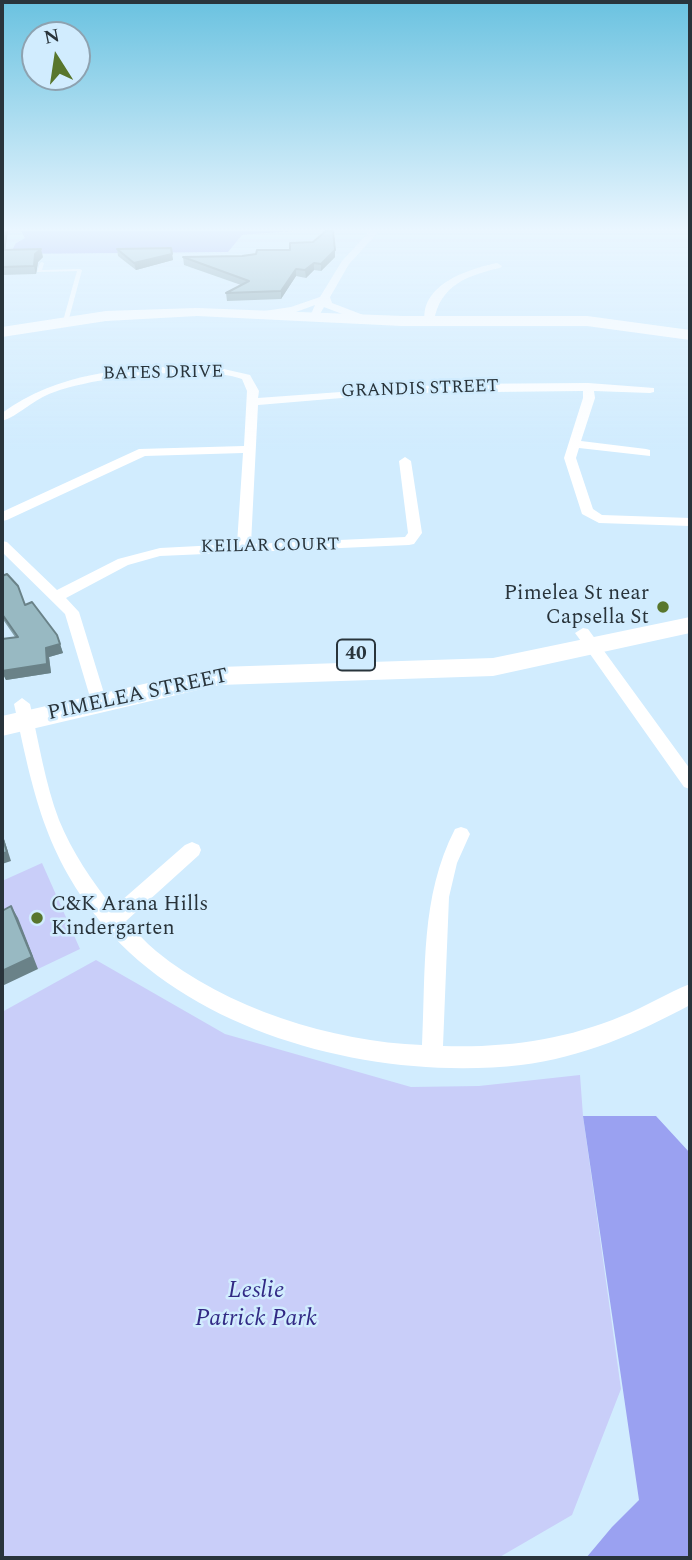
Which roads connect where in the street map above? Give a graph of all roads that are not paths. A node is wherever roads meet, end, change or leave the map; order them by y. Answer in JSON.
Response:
{"nodes":[{"id":1,"x":71,"y":304,"type":"edge"},
{"id":2,"x":307,"y":304,"type":"edge"},
{"id":3,"x":320,"y":304,"type":"edge"},
{"id":4,"x":327,"y":304,"type":"edge"},
{"id":5,"x":432,"y":304,"type":"edge"},
{"id":6,"x":251,"y":315,"type":"junction"},
{"id":7,"x":313,"y":317,"type":"junction"},
{"id":8,"x":368,"y":320,"type":"junction"},
{"id":9,"x":66,"y":321,"type":"junction"},
{"id":10,"x":429,"y":321,"type":"junction"},
{"id":11,"x":2,"y":332,"type":"edge"},
{"id":12,"x":690,"y":335,"type":"edge"},
{"id":13,"x":588,"y":386,"type":"junction"},
{"id":14,"x":650,"y":390,"type":"dead end"},
{"id":15,"x":253,"y":402,"type":"junction"},
{"id":16,"x":2,"y":418,"type":"edge"},
{"id":17,"x":574,"y":444,"type":"junction"},
{"id":18,"x":250,"y":449,"type":"junction"},
{"id":19,"x":646,"y":453,"type":"dead end"},
{"id":20,"x":405,"y":461,"type":"dead end"},
{"id":21,"x":2,"y":517,"type":"edge"},
{"id":22,"x":690,"y":522,"type":"edge"},
{"id":23,"x":2,"y":545,"type":"edge"},
{"id":24,"x":244,"y":547,"type":"junction"},
{"id":25,"x":8,"y":561,"type":"edge"},
{"id":26,"x":57,"y":596,"type":"junction"},
{"id":27,"x":690,"y":608,"type":"edge"},
{"id":28,"x":690,"y":625,"type":"edge"},
{"id":29,"x":588,"y":640,"type":"junction"},
{"id":30,"x":97,"y":695,"type":"junction"},
{"id":31,"x":13,"y":715,"type":"edge"},
{"id":32,"x":688,"y":772,"type":"edge"},
{"id":33,"x":461,"y":834,"type":"dead end"},
{"id":34,"x":192,"y":850,"type":"dead end"},
{"id":35,"x":112,"y":921,"type":"junction"},
{"id":36,"x":690,"y":993,"type":"edge"},
{"id":37,"x":432,"y":1057,"type":"junction"}],
"edges":[{"from":1,"to":9,"type":"lane"},
{"from":2,"to":6,"type":"street"},
{"from":3,"to":7,"type":"street"},
{"from":4,"to":8,"type":"street"},
{"from":5,"to":10,"type":"street"},
{"from":6,"to":7,"type":"street"},
{"from":6,"to":9,"type":"street"},
{"from":7,"to":8,"type":"street"},
{"from":8,"to":10,"type":"street"},
{"from":9,"to":11,"type":"street"},
{"from":10,"to":12,"type":"street"},
{"from":13,"to":14,"type":"street","name":"GRANDIS STREET"},
{"from":13,"to":15,"type":"street","name":"GRANDIS STREET"},
{"from":13,"to":17,"type":"street"},
{"from":15,"to":16,"type":"street","name":"BATES DRIVE"},
{"from":15,"to":18,"type":"street"},
{"from":17,"to":19,"type":"street"},
{"from":17,"to":22,"type":"street"},
{"from":18,"to":21,"type":"street"},
{"from":18,"to":24,"type":"street"},
{"from":20,"to":24,"type":"street","name":"KEILAR COURT"},
{"from":23,"to":25,"type":"street"},
{"from":24,"to":26,"type":"street","name":"KEILAR COURT"},
{"from":25,"to":26,"type":"street"},
{"from":26,"to":30,"type":"street"},
{"from":27,"to":29,"type":"main road","name":"PIMELEA STREET","number":"40"},
{"from":28,"to":29,"type":"main road","name":"PIMELEA STREET","number":"40"},
{"from":29,"to":30,"type":"main road","name":"PIMELEA STREET","number":"40"},
{"from":29,"to":32,"type":"street"},
{"from":30,"to":31,"type":"main road","name":"PIMELEA STREET","number":"40"},
{"from":31,"to":35,"type":"street"},
{"from":33,"to":37,"type":"street"},
{"from":34,"to":35,"type":"street"},
{"from":35,"to":37,"type":"street"},
{"from":36,"to":37,"type":"street"}]}
